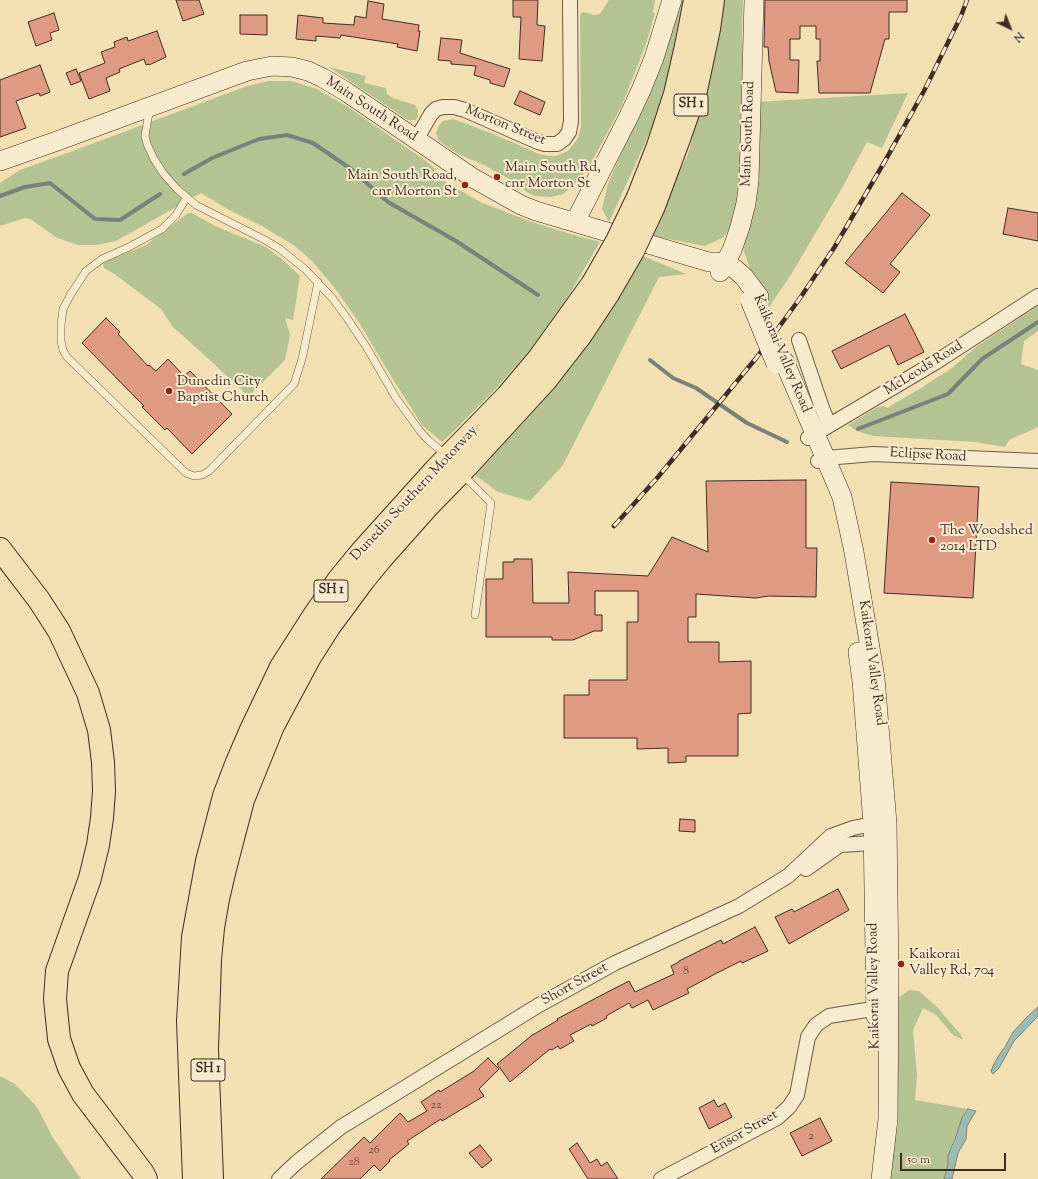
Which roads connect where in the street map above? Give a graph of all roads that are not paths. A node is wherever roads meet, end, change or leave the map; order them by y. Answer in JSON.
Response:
{"nodes":[{"id":1,"x":570,"y":0,"type":"edge"},
{"id":2,"x":672,"y":0,"type":"edge"},
{"id":3,"x":695,"y":0,"type":"edge"},
{"id":4,"x":714,"y":0,"type":"edge"},
{"id":5,"x":754,"y":0,"type":"edge"},
{"id":6,"x":152,"y":106,"type":"junction"},
{"id":7,"x":416,"y":140,"type":"junction"},
{"id":8,"x":0,"y":160,"type":"edge"},
{"id":9,"x":187,"y":198,"type":"junction"},
{"id":10,"x":646,"y":202,"type":"junction"},
{"id":11,"x":574,"y":222,"type":"junction"},
{"id":12,"x":718,"y":266,"type":"junction"},
{"id":13,"x":318,"y":282,"type":"junction"},
{"id":14,"x":600,"y":288,"type":"junction"},
{"id":15,"x":1038,"y":296,"type":"edge"},
{"id":16,"x":799,"y":340,"type":"dead end"},
{"id":17,"x":817,"y":433,"type":"junction"},
{"id":18,"x":440,"y":450,"type":"dead end"},
{"id":19,"x":822,"y":460,"type":"junction"},
{"id":20,"x":1038,"y":461,"type":"edge"},
{"id":21,"x":468,"y":480,"type":"dead end"},
{"id":22,"x":0,"y":549,"type":"edge"},
{"id":23,"x":475,"y":615,"type":"dead end"},
{"id":24,"x":880,"y":833,"type":"junction"},
{"id":25,"x":882,"y":1007,"type":"junction"},
{"id":26,"x":146,"y":1179,"type":"edge"},
{"id":27,"x":194,"y":1179,"type":"edge"},
{"id":28,"x":212,"y":1179,"type":"edge"},
{"id":29,"x":279,"y":1179,"type":"edge"},
{"id":30,"x":661,"y":1179,"type":"edge"},
{"id":31,"x":869,"y":1179,"type":"edge"},
{"id":32,"x":881,"y":1179,"type":"edge"}],
"edges":[{"from":1,"to":7,"type":"street","name":"Morton Street"},
{"from":2,"to":11,"type":"main road"},
{"from":3,"to":10,"type":"highway","name":"Dunedin Southern Motorway","number":"SH 1"},
{"from":4,"to":10,"type":"highway","name":"Dunedin Southern Motorway","number":"SH 1"},
{"from":5,"to":12,"type":"main road","name":"Main South Road"},
{"from":6,"to":7,"type":"main road","name":"Main South Road"},
{"from":6,"to":8,"type":"main road","name":"Main South Road"},
{"from":6,"to":9,"type":"lane"},
{"from":7,"to":11,"type":"main road","name":"Main South Road"},
{"from":9,"to":13,"type":"lane"},
{"from":9,"to":13,"type":"lane"},
{"from":10,"to":14,"type":"highway","name":"Dunedin Southern Motorway","number":"SH 1","bridge":true},
{"from":11,"to":12,"type":"main road","name":"Main South Road"},
{"from":12,"to":17,"type":"main road","name":"Kaikorai Valley Road"},
{"from":13,"to":18,"type":"lane"},
{"from":14,"to":27,"type":"highway","name":"Dunedin Southern Motorway","number":"SH 1"},
{"from":14,"to":28,"type":"highway","name":"Dunedin Southern Motorway","number":"SH 1"},
{"from":15,"to":17,"type":"street","name":"McLeods Road"},
{"from":16,"to":17,"type":"street"},
{"from":17,"to":19,"type":"main road","name":"Kaikorai Valley Road"},
{"from":19,"to":20,"type":"street","name":"Eclipse Road"},
{"from":19,"to":24,"type":"main road","name":"Kaikorai Valley Road"},
{"from":21,"to":23,"type":"lane"},
{"from":22,"to":26,"type":"highway"},
{"from":24,"to":25,"type":"main road","name":"Kaikorai Valley Road"},
{"from":24,"to":29,"type":"street","name":"Short Street"},
{"from":25,"to":30,"type":"street","name":"Ensor Street"},
{"from":25,"to":31,"type":"main road","name":"Kaikorai Valley Road"},
{"from":25,"to":32,"type":"main road","name":"Kaikorai Valley Road"}]}
